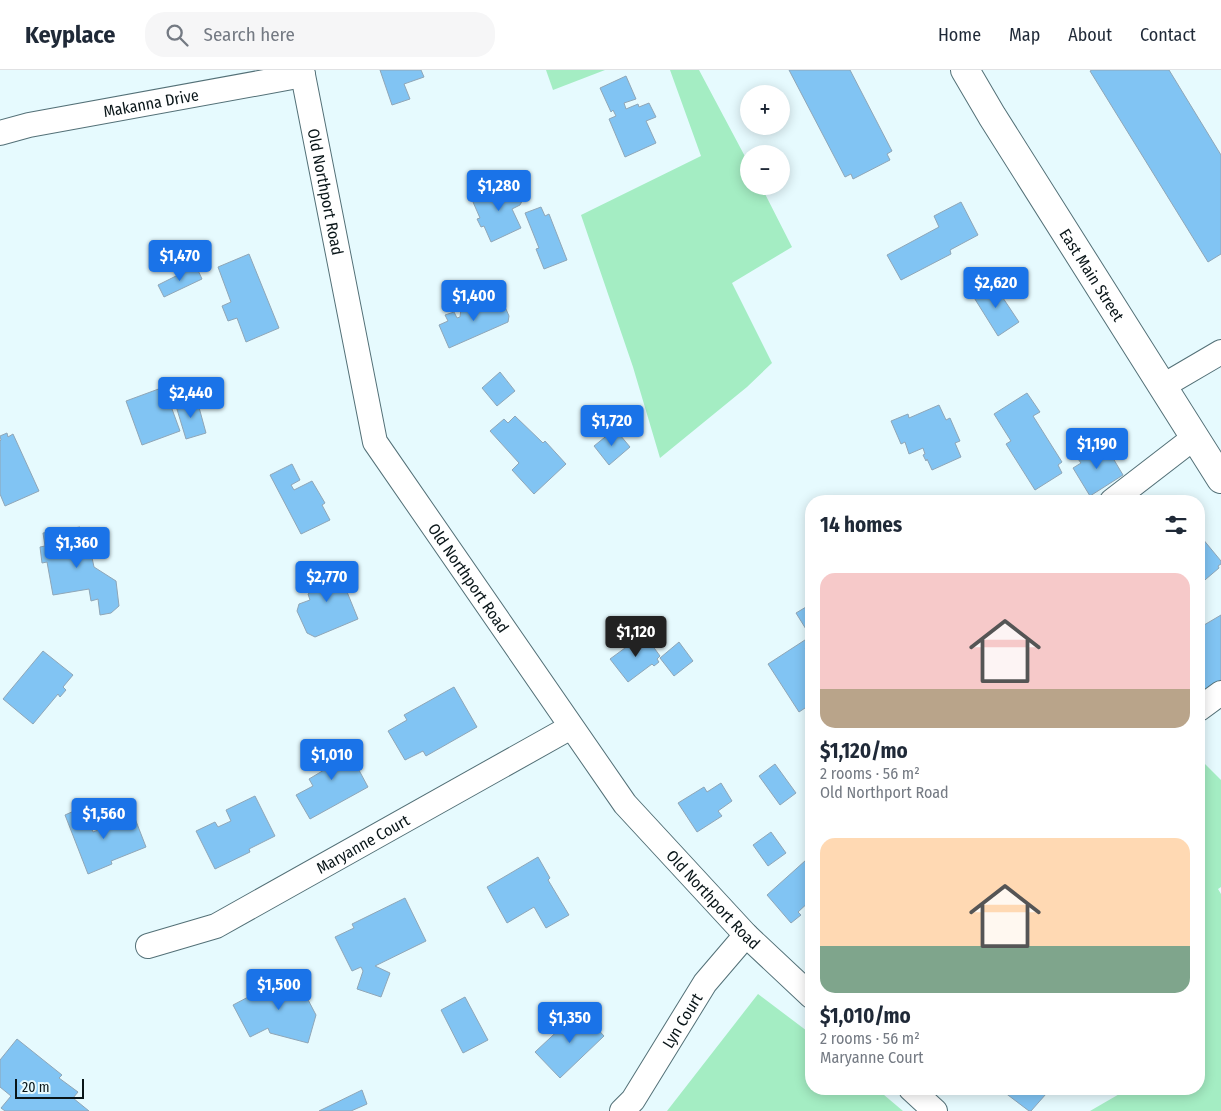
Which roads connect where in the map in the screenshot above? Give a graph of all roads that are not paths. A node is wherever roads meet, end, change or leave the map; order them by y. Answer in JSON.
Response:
{"nodes":[{"id":1,"x":965,"y":70,"type":"edge"},
{"id":2,"x":303,"y":73,"type":"edge"},
{"id":3,"x":0,"y":133,"type":"edge"},
{"id":4,"x":1221,"y":352,"type":"edge"},
{"id":5,"x":1163,"y":386,"type":"junction"},
{"id":6,"x":1195,"y":437,"type":"junction"},
{"id":7,"x":1221,"y":479,"type":"edge"},
{"id":8,"x":1120,"y":495,"type":"edge"},
{"id":9,"x":1221,"y":693,"type":"edge"},
{"id":10,"x":1205,"y":705,"type":"edge"},
{"id":11,"x":571,"y":727,"type":"junction"},
{"id":12,"x":746,"y":935,"type":"junction"},
{"id":13,"x":148,"y":946,"type":"dead end"},
{"id":14,"x":805,"y":990,"type":"edge"},
{"id":15,"x":918,"y":1095,"type":"edge"},
{"id":16,"x":622,"y":1111,"type":"edge"},
{"id":17,"x":935,"y":1111,"type":"edge"}],
"edges":[{"from":1,"to":5,"type":"main road","name":"East Main Street"},
{"from":2,"to":3,"type":"street","name":"Makanna Drive"},
{"from":2,"to":11,"type":"street","name":"Old Northport Road"},
{"from":4,"to":5,"type":"street"},
{"from":5,"to":6,"type":"main road","name":"East Main Street"},
{"from":6,"to":7,"type":"main road","name":"East Main Street"},
{"from":6,"to":8,"type":"street"},
{"from":9,"to":10,"type":"street"},
{"from":11,"to":12,"type":"street","name":"Old Northport Road"},
{"from":11,"to":13,"type":"street","name":"Maryanne Court"},
{"from":12,"to":14,"type":"street","name":"Old Northport Road"},
{"from":12,"to":16,"type":"street","name":"Lyn Court"},
{"from":15,"to":17,"type":"street"}]}
